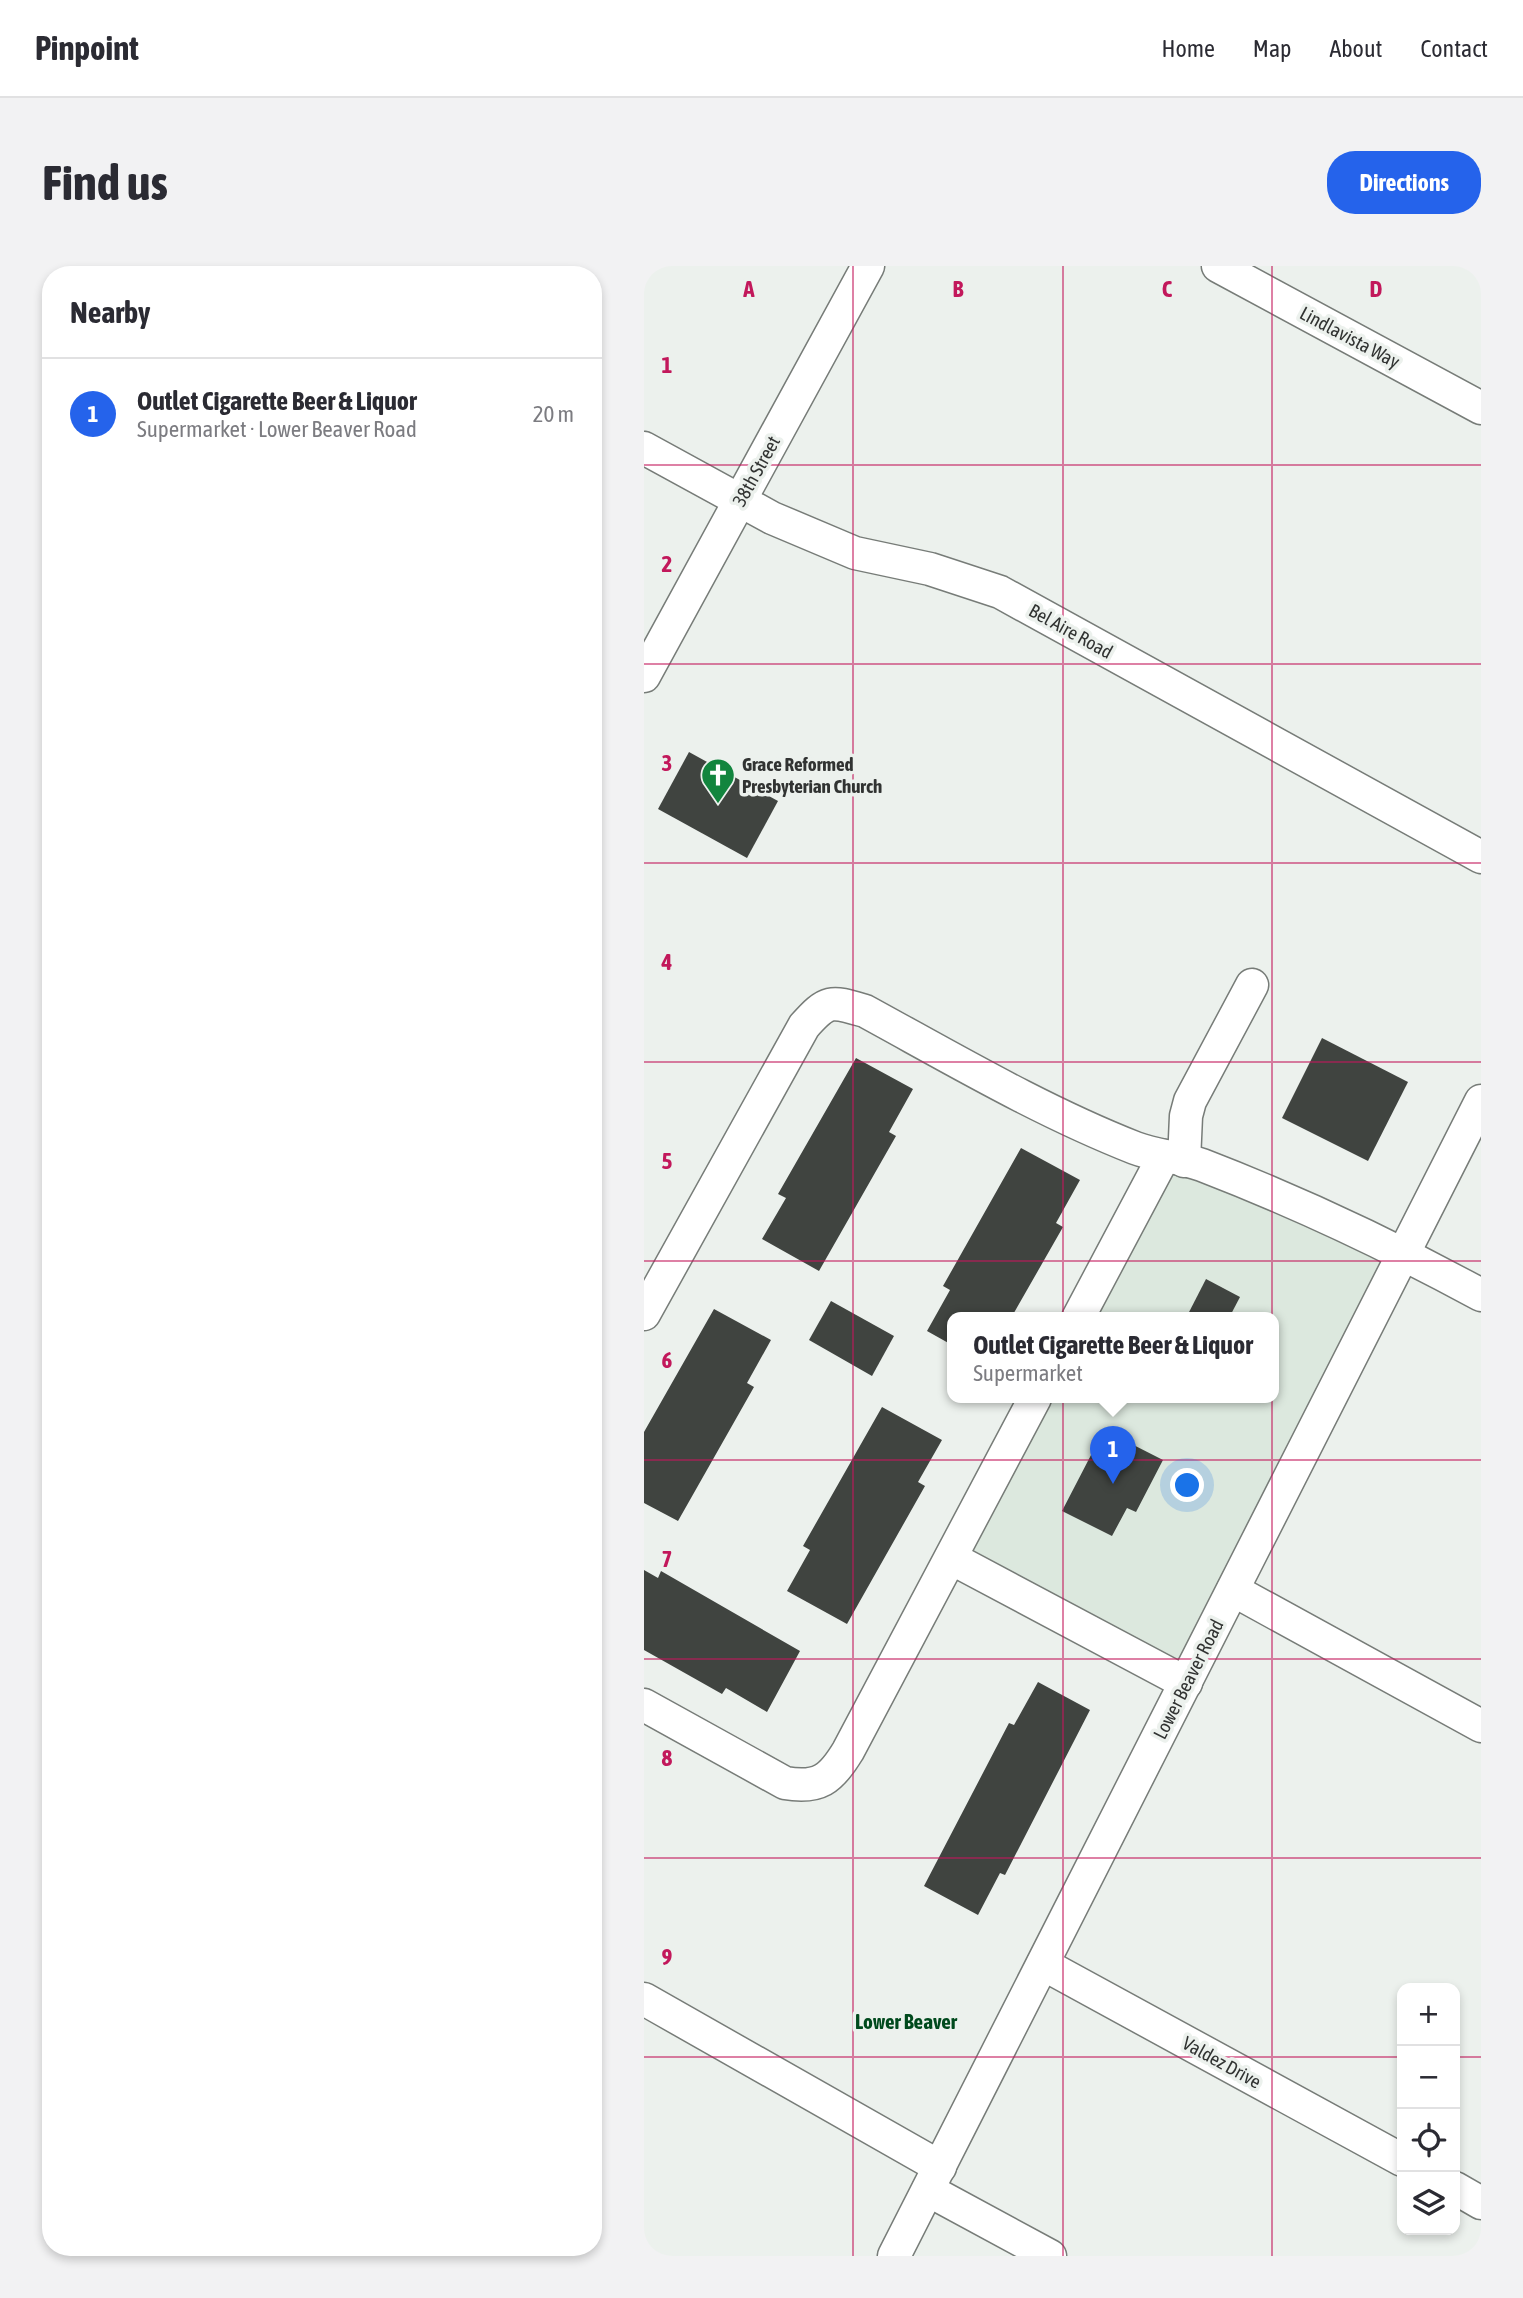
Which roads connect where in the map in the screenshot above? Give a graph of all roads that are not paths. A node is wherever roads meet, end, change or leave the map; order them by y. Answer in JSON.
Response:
{"nodes":[{"id":1,"x":868,"y":266,"type":"edge"},
{"id":2,"x":1219,"y":266,"type":"edge"},
{"id":3,"x":1481,"y":408,"type":"edge"},
{"id":4,"x":644,"y":448,"type":"edge"},
{"id":5,"x":740,"y":500,"type":"junction"},
{"id":6,"x":644,"y":676,"type":"edge"},
{"id":7,"x":1481,"y":856,"type":"edge"},
{"id":8,"x":1252,"y":985,"type":"dead end"},
{"id":9,"x":1481,"y":1101,"type":"edge"},
{"id":10,"x":1174,"y":1158,"type":"junction"},
{"id":11,"x":1404,"y":1253,"type":"junction"},
{"id":12,"x":1481,"y":1295,"type":"edge"},
{"id":13,"x":1082,"y":1312,"type":"edge"},
{"id":14,"x":644,"y":1314,"type":"edge"},
{"id":15,"x":1032,"y":1403,"type":"edge"},
{"id":16,"x":951,"y":1558,"type":"junction"},
{"id":17,"x":1233,"y":1590,"type":"junction"},
{"id":18,"x":1186,"y":1683,"type":"junction"},
{"id":19,"x":644,"y":1705,"type":"edge"},
{"id":20,"x":1481,"y":1726,"type":"edge"},
{"id":21,"x":1043,"y":1964,"type":"junction"},
{"id":22,"x":644,"y":1999,"type":"edge"},
{"id":23,"x":1397,"y":2157,"type":"edge"},
{"id":24,"x":934,"y":2178,"type":"junction"},
{"id":25,"x":1460,"y":2191,"type":"edge"},
{"id":26,"x":1481,"y":2203,"type":"edge"},
{"id":27,"x":894,"y":2256,"type":"edge"},
{"id":28,"x":1050,"y":2256,"type":"edge"}],
"edges":[{"from":1,"to":5,"type":"street","name":"38th Street"},
{"from":2,"to":3,"type":"street","name":"Lindlavista Way"},
{"from":4,"to":5,"type":"street","name":"Bel Aire Road"},
{"from":5,"to":6,"type":"street","name":"38th Street"},
{"from":5,"to":7,"type":"street","name":"Bel Aire Road"},
{"from":8,"to":10,"type":"street"},
{"from":9,"to":11,"type":"street","name":"Lower Beaver Road"},
{"from":10,"to":11,"type":"street"},
{"from":10,"to":13,"type":"street"},
{"from":10,"to":14,"type":"street"},
{"from":11,"to":12,"type":"street"},
{"from":11,"to":17,"type":"street","name":"Lower Beaver Road"},
{"from":15,"to":16,"type":"street"},
{"from":16,"to":18,"type":"street"},
{"from":16,"to":19,"type":"street"},
{"from":17,"to":18,"type":"street","name":"Lower Beaver Road"},
{"from":17,"to":20,"type":"street"},
{"from":18,"to":21,"type":"street","name":"Lower Beaver Road"},
{"from":21,"to":23,"type":"street","name":"Valdez Drive"},
{"from":21,"to":24,"type":"street","name":"Lower Beaver Road"},
{"from":22,"to":24,"type":"street"},
{"from":24,"to":27,"type":"street","name":"Lower Beaver Road"},
{"from":24,"to":28,"type":"street"},
{"from":25,"to":26,"type":"street"}]}
